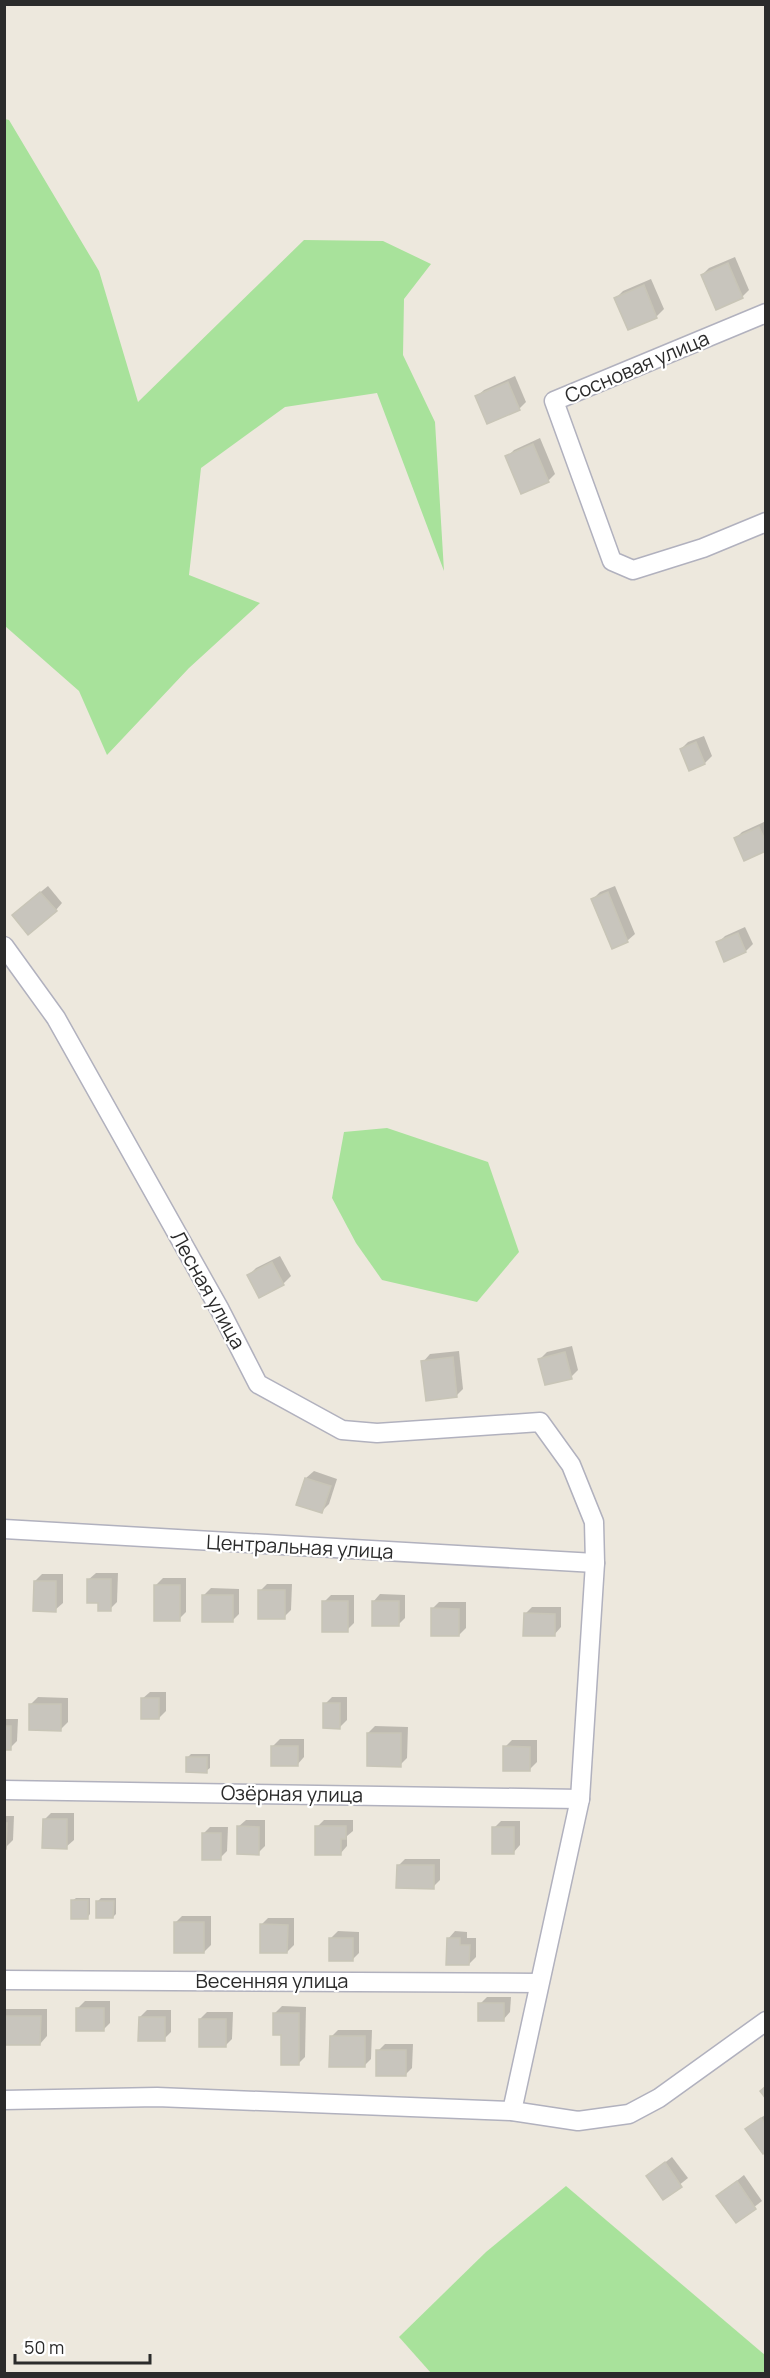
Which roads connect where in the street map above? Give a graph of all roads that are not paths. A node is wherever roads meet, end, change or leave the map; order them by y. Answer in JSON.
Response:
{"nodes":[{"id":1,"x":765,"y":314,"type":"edge"},
{"id":2,"x":765,"y":522,"type":"edge"},
{"id":3,"x":4,"y":946,"type":"edge"},
{"id":4,"x":4,"y":1529,"type":"edge"},
{"id":5,"x":595,"y":1563,"type":"junction"},
{"id":6,"x":4,"y":1790,"type":"edge"},
{"id":7,"x":580,"y":1799,"type":"junction"},
{"id":8,"x":4,"y":1980,"type":"edge"},
{"id":9,"x":539,"y":1983,"type":"junction"},
{"id":10,"x":765,"y":2021,"type":"edge"},
{"id":11,"x":4,"y":2100,"type":"edge"},
{"id":12,"x":512,"y":2111,"type":"junction"}],
"edges":[{"from":1,"to":2,"type":"street","name":"Сосновая улица"},
{"from":3,"to":5,"type":"street","name":"Лесная улица"},
{"from":4,"to":5,"type":"street","name":"Центральная улица"},
{"from":5,"to":7,"type":"street"},
{"from":6,"to":7,"type":"street","name":"Озёрная улица"},
{"from":7,"to":9,"type":"street"},
{"from":8,"to":9,"type":"street","name":"Весенняя улица"},
{"from":9,"to":12,"type":"street"},
{"from":10,"to":12,"type":"street"},
{"from":11,"to":12,"type":"street"}]}
